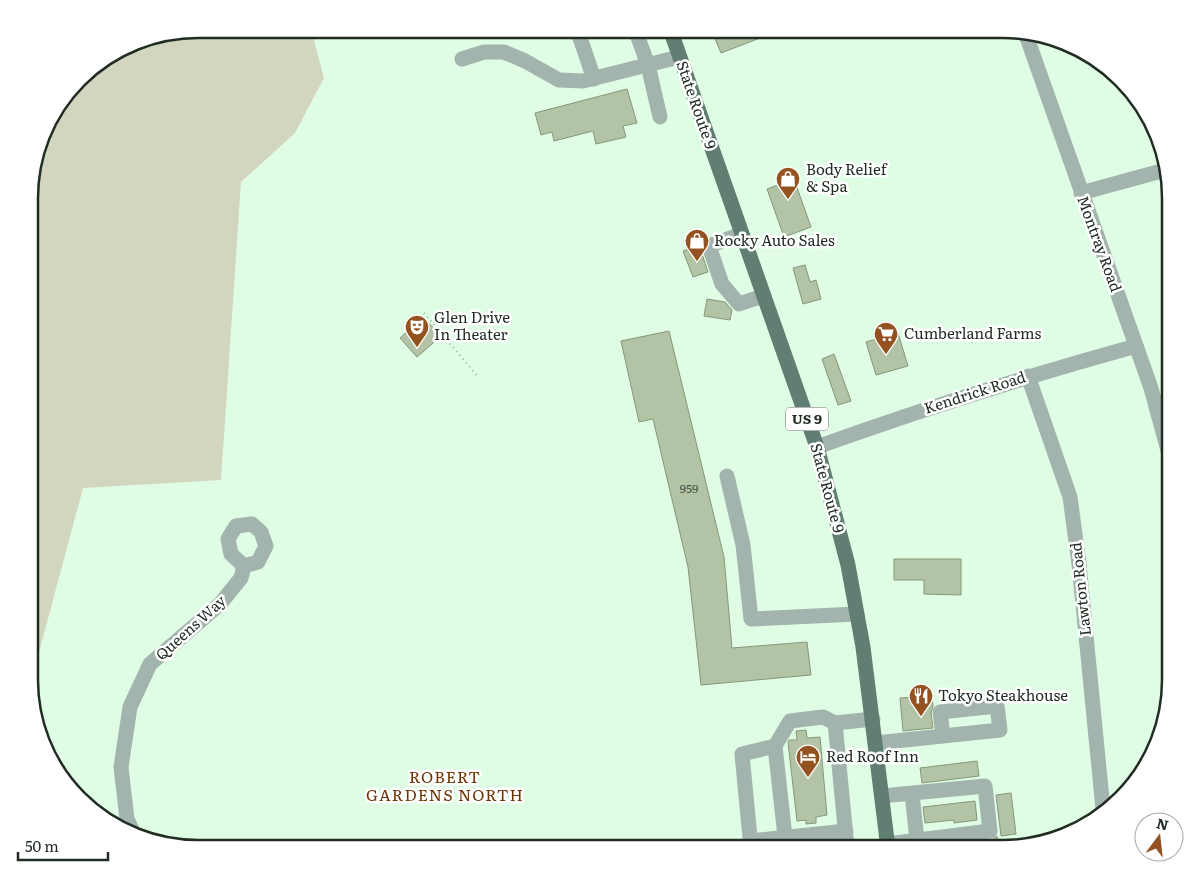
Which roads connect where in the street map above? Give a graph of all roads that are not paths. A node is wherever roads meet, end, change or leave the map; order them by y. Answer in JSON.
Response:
{"nodes":[{"id":1,"x":580,"y":38,"type":"edge"},
{"id":2,"x":638,"y":38,"type":"edge"},
{"id":3,"x":673,"y":38,"type":"edge"},
{"id":4,"x":1029,"y":41,"type":"edge"},
{"id":5,"x":680,"y":57,"type":"junction"},
{"id":6,"x":462,"y":59,"type":"dead end"},
{"id":7,"x":648,"y":65,"type":"junction"},
{"id":8,"x":594,"y":79,"type":"junction"},
{"id":9,"x":660,"y":117,"type":"dead end"},
{"id":10,"x":1159,"y":172,"type":"edge"},
{"id":11,"x":1081,"y":193,"type":"junction"},
{"id":12,"x":741,"y":234,"type":"junction"},
{"id":13,"x":763,"y":296,"type":"junction"},
{"id":14,"x":1136,"y":346,"type":"junction"},
{"id":15,"x":1028,"y":376,"type":"junction"},
{"id":16,"x":1161,"y":425,"type":"edge"},
{"id":17,"x":817,"y":447,"type":"junction"},
{"id":18,"x":727,"y":476,"type":"dead end"},
{"id":19,"x":244,"y":566,"type":"dead end"},
{"id":20,"x":857,"y":614,"type":"junction"},
{"id":21,"x":873,"y":719,"type":"junction"},
{"id":22,"x":835,"y":723,"type":"junction"},
{"id":23,"x":943,"y":736,"type":"dead end"},
{"id":24,"x":876,"y":743,"type":"junction"},
{"id":25,"x":775,"y":746,"type":"junction"},
{"id":26,"x":912,"y":794,"type":"junction"},
{"id":27,"x":882,"y":796,"type":"junction"},
{"id":28,"x":1102,"y":803,"type":"edge"},
{"id":29,"x":130,"y":824,"type":"edge"},
{"id":30,"x":846,"y":830,"type":"junction"},
{"id":31,"x":784,"y":837,"type":"junction"},
{"id":32,"x":751,"y":840,"type":"edge"},
{"id":33,"x":771,"y":840,"type":"edge"},
{"id":34,"x":847,"y":840,"type":"edge"},
{"id":35,"x":886,"y":840,"type":"edge"},
{"id":36,"x":917,"y":840,"type":"joint"}],
"edges":[{"from":1,"to":8,"type":"street"},
{"from":2,"to":7,"type":"street"},
{"from":3,"to":5,"type":"main road","name":"State Route 9","number":"US 9"},
{"from":4,"to":11,"type":"street","name":"Montray Road"},
{"from":5,"to":7,"type":"street"},
{"from":5,"to":12,"type":"main road","name":"State Route 9","number":"US 9"},
{"from":6,"to":8,"type":"street"},
{"from":7,"to":8,"type":"street"},
{"from":7,"to":9,"type":"street"},
{"from":10,"to":11,"type":"street"},
{"from":11,"to":14,"type":"street","name":"Montray Road"},
{"from":12,"to":13,"type":"main road","name":"State Route 9","number":"US 9"},
{"from":12,"to":13,"type":"street"},
{"from":13,"to":17,"type":"main road","name":"State Route 9","number":"US 9"},
{"from":14,"to":15,"type":"street","name":"Kendrick Road"},
{"from":14,"to":16,"type":"street","name":"Montray Road"},
{"from":15,"to":17,"type":"street","name":"Kendrick Road"},
{"from":15,"to":28,"type":"street","name":"Lawton Road"},
{"from":17,"to":20,"type":"main road","name":"State Route 9","number":"US 9"},
{"from":18,"to":20,"type":"street"},
{"from":19,"to":29,"type":"street","name":"Queens Way"},
{"from":20,"to":21,"type":"main road","name":"State Route 9","number":"US 9"},
{"from":21,"to":22,"type":"street"},
{"from":21,"to":24,"type":"main road","name":"State Route 9","number":"US 9"},
{"from":22,"to":25,"type":"street"},
{"from":22,"to":30,"type":"street"},
{"from":23,"to":24,"type":"street"},
{"from":24,"to":27,"type":"main road","name":"State Route 9","number":"US 9"},
{"from":25,"to":31,"type":"street"},
{"from":25,"to":32,"type":"street"},
{"from":26,"to":27,"type":"street"},
{"from":26,"to":36,"type":"street"},
{"from":26,"to":36,"type":"street"},
{"from":27,"to":35,"type":"main road","name":"State Route 9","number":"US 9"},
{"from":30,"to":31,"type":"street"},
{"from":30,"to":34,"type":"street"},
{"from":31,"to":33,"type":"street"}]}
